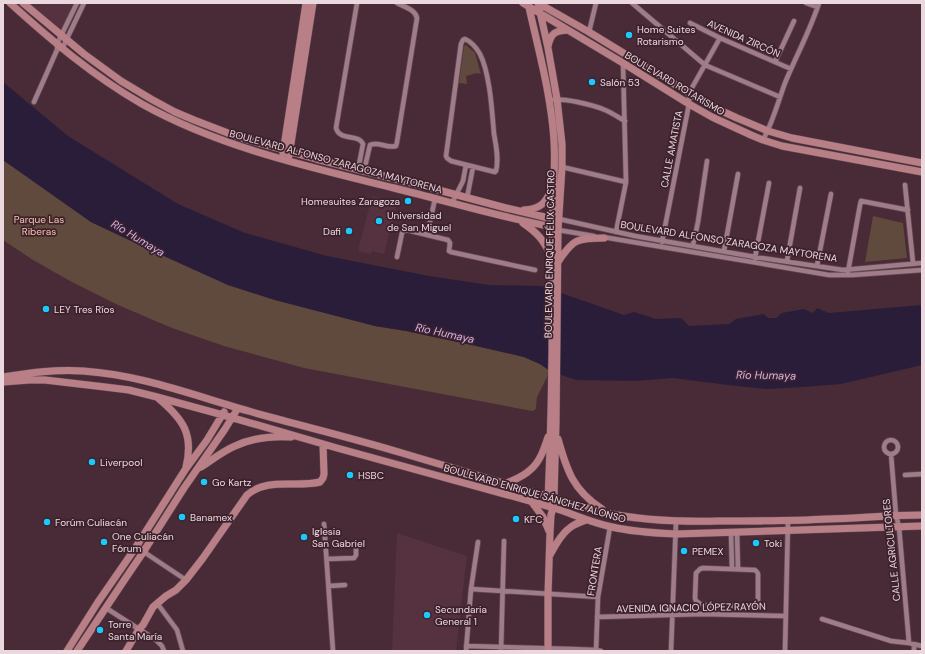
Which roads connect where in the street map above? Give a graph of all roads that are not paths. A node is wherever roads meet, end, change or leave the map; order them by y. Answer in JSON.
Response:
{"nodes":[{"id":1,"x":10,"y":3,"type":"edge"},
{"id":2,"x":24,"y":3,"type":"edge"},
{"id":3,"x":77,"y":3,"type":"edge"},
{"id":4,"x":84,"y":3,"type":"edge"},
{"id":5,"x":306,"y":3,"type":"edge"},
{"id":6,"x":313,"y":3,"type":"edge"},
{"id":7,"x":357,"y":3,"type":"edge"},
{"id":8,"x":397,"y":3,"type":"edge"},
{"id":9,"x":538,"y":3,"type":"edge"},
{"id":10,"x":596,"y":3,"type":"edge"},
{"id":11,"x":632,"y":3,"type":"edge"},
{"id":12,"x":806,"y":3,"type":"edge"},
{"id":13,"x":527,"y":4,"type":"edge"},
{"id":14,"x":818,"y":5,"type":"edge"},
{"id":15,"x":540,"y":13,"type":"junction"},
{"id":16,"x":794,"y":21,"type":"dead end"},
{"id":17,"x":690,"y":23,"type":"dead end"},
{"id":18,"x":568,"y":30,"type":"junction"},
{"id":19,"x":588,"y":32,"type":"junction"},
{"id":20,"x":64,"y":38,"type":"junction"},
{"id":21,"x":720,"y":38,"type":"junction"},
{"id":22,"x":59,"y":48,"type":"junction"},
{"id":23,"x":548,"y":48,"type":"junction"},
{"id":24,"x":775,"y":62,"type":"junction"},
{"id":25,"x":623,"y":63,"type":"junction"},
{"id":26,"x":705,"y":65,"type":"junction"},
{"id":27,"x":792,"y":69,"type":"junction"},
{"id":28,"x":689,"y":93,"type":"junction"},
{"id":29,"x":780,"y":97,"type":"junction"},
{"id":30,"x":557,"y":99,"type":"junction"},
{"id":31,"x":549,"y":100,"type":"junction"},
{"id":32,"x":34,"y":102,"type":"dead end"},
{"id":33,"x":689,"y":104,"type":"junction"},
{"id":34,"x":175,"y":112,"type":"junction"},
{"id":35,"x":172,"y":120,"type":"junction"},
{"id":36,"x":625,"y":120,"type":"junction"},
{"id":37,"x":768,"y":132,"type":"junction"},
{"id":38,"x":763,"y":140,"type":"junction"},
{"id":39,"x":286,"y":151,"type":"junction"},
{"id":40,"x":285,"y":160,"type":"junction"},
{"id":41,"x":903,"y":160,"type":"junction"},
{"id":42,"x":707,"y":161,"type":"dead end"},
{"id":43,"x":922,"y":163,"type":"edge"},
{"id":44,"x":466,"y":165,"type":"junction"},
{"id":45,"x":473,"y":167,"type":"junction"},
{"id":46,"x":562,"y":167,"type":"junction"},
{"id":47,"x":901,"y":168,"type":"junction"},
{"id":48,"x":361,"y":170,"type":"junction"},
{"id":49,"x":922,"y":172,"type":"edge"},
{"id":50,"x":738,"y":174,"type":"dead end"},
{"id":51,"x":463,"y":181,"type":"junction"},
{"id":52,"x":470,"y":182,"type":"junction"},
{"id":53,"x":626,"y":182,"type":"junction"},
{"id":54,"x":769,"y":183,"type":"dead end"},
{"id":55,"x":905,"y":185,"type":"dead end"},
{"id":56,"x":554,"y":186,"type":"junction"},
{"id":57,"x":800,"y":188,"type":"dead end"},
{"id":58,"x":831,"y":194,"type":"dead end"},
{"id":59,"x":456,"y":195,"type":"junction"},
{"id":60,"x":466,"y":198,"type":"junction"},
{"id":61,"x":435,"y":199,"type":"junction"},
{"id":62,"x":452,"y":203,"type":"junction"},
{"id":63,"x":908,"y":210,"type":"junction"},
{"id":64,"x":520,"y":211,"type":"junction"},
{"id":65,"x":556,"y":219,"type":"junction"},
{"id":66,"x":520,"y":220,"type":"junction"},
{"id":67,"x":555,"y":228,"type":"junction"},
{"id":68,"x":616,"y":232,"type":"junction"},
{"id":69,"x":427,"y":235,"type":"junction"},
{"id":70,"x":604,"y":238,"type":"junction"},
{"id":71,"x":662,"y":240,"type":"junction"},
{"id":72,"x":693,"y":245,"type":"junction"},
{"id":73,"x":661,"y":247,"type":"junction"},
{"id":74,"x":724,"y":251,"type":"junction"},
{"id":75,"x":397,"y":257,"type":"dead end"},
{"id":76,"x":755,"y":259,"type":"junction"},
{"id":77,"x":555,"y":260,"type":"junction"},
{"id":78,"x":787,"y":261,"type":"junction"},
{"id":79,"x":922,"y":263,"type":"edge"},
{"id":80,"x":913,"y":264,"type":"junction"},
{"id":81,"x":817,"y":266,"type":"junction"},
{"id":82,"x":535,"y":270,"type":"dead end"},
{"id":83,"x":848,"y":270,"type":"junction"},
{"id":84,"x":922,"y":270,"type":"edge"},
{"id":85,"x":848,"y":276,"type":"junction"},
{"id":86,"x":3,"y":376,"type":"edge"},
{"id":87,"x":3,"y":382,"type":"edge"},
{"id":88,"x":157,"y":397,"type":"junction"},
{"id":89,"x":229,"y":406,"type":"junction"},
{"id":90,"x":238,"y":408,"type":"junction"},
{"id":91,"x":223,"y":415,"type":"junction"},
{"id":92,"x":232,"y":418,"type":"junction"},
{"id":93,"x":553,"y":426,"type":"junction"},
{"id":94,"x":303,"y":438,"type":"junction"},
{"id":95,"x":323,"y":444,"type":"junction"},
{"id":96,"x":891,"y":454,"type":"dead end"},
{"id":97,"x":185,"y":470,"type":"junction"},
{"id":98,"x":197,"y":470,"type":"junction"},
{"id":99,"x":922,"y":474,"type":"edge"},
{"id":100,"x":905,"y":475,"type":"dead end"},
{"id":101,"x":505,"y":484,"type":"junction"},
{"id":102,"x":551,"y":497,"type":"junction"},
{"id":103,"x":530,"y":501,"type":"junction"},
{"id":104,"x":551,"y":510,"type":"junction"},
{"id":105,"x":607,"y":513,"type":"junction"},
{"id":106,"x":896,"y":515,"type":"junction"},
{"id":107,"x":922,"y":515,"type":"edge"},
{"id":108,"x":586,"y":520,"type":"junction"},
{"id":109,"x":788,"y":520,"type":"junction"},
{"id":110,"x":676,"y":522,"type":"junction"},
{"id":111,"x":324,"y":524,"type":"dead end"},
{"id":112,"x":922,"y":526,"type":"edge"},
{"id":113,"x":610,"y":527,"type":"junction"},
{"id":114,"x":899,"y":527,"type":"junction"},
{"id":115,"x":788,"y":531,"type":"junction"},
{"id":116,"x":734,"y":532,"type":"junction"},
{"id":117,"x":550,"y":533,"type":"junction"},
{"id":118,"x":676,"y":534,"type":"junction"},
{"id":119,"x":504,"y":541,"type":"dead end"},
{"id":120,"x":478,"y":542,"type":"dead end"},
{"id":121,"x":356,"y":545,"type":"dead end"},
{"id":122,"x":136,"y":548,"type":"junction"},
{"id":123,"x":144,"y":553,"type":"junction"},
{"id":124,"x":549,"y":557,"type":"junction"},
{"id":125,"x":327,"y":560,"type":"junction"},
{"id":126,"x":735,"y":569,"type":"junction"},
{"id":127,"x":186,"y":580,"type":"junction"},
{"id":128,"x":345,"y":585,"type":"dead end"},
{"id":129,"x":329,"y":586,"type":"junction"},
{"id":130,"x":471,"y":589,"type":"junction"},
{"id":131,"x":503,"y":591,"type":"junction"},
{"id":132,"x":548,"y":594,"type":"junction"},
{"id":133,"x":598,"y":597,"type":"junction"},
{"id":134,"x":157,"y":603,"type":"junction"},
{"id":135,"x":106,"y":608,"type":"junction"},
{"id":136,"x":673,"y":616,"type":"junction"},
{"id":137,"x":786,"y":616,"type":"junction"},
{"id":138,"x":597,"y":617,"type":"junction"},
{"id":139,"x":822,"y":619,"type":"dead end"},
{"id":140,"x":141,"y":629,"type":"junction"},
{"id":141,"x":909,"y":643,"type":"junction"},
{"id":142,"x":914,"y":645,"type":"junction"},
{"id":143,"x":922,"y":646,"type":"edge"},
{"id":144,"x":466,"y":648,"type":"edge"},
{"id":145,"x":501,"y":649,"type":"edge"},
{"id":146,"x":548,"y":650,"type":"edge"},
{"id":147,"x":67,"y":651,"type":"edge"},
{"id":148,"x":77,"y":651,"type":"edge"},
{"id":149,"x":126,"y":651,"type":"edge"},
{"id":150,"x":132,"y":651,"type":"edge"},
{"id":151,"x":164,"y":651,"type":"edge"},
{"id":152,"x":183,"y":651,"type":"edge"},
{"id":153,"x":333,"y":651,"type":"edge"},
{"id":154,"x":598,"y":651,"type":"edge"},
{"id":155,"x":671,"y":651,"type":"edge"},
{"id":156,"x":785,"y":651,"type":"edge"},
{"id":157,"x":914,"y":651,"type":"edge"}],
"edges":[{"from":1,"to":22,"type":"main road","name":"BOULEVARD ALFONSO ZARAGOZA MAYTORENA"},
{"from":2,"to":20,"type":"main road","name":"BOULEVARD ALFONSO ZARAGOZA MAYTORENA"},
{"from":3,"to":20,"type":"street"},
{"from":4,"to":20,"type":"street"},
{"from":5,"to":39,"type":"main road"},
{"from":6,"to":39,"type":"main road"},
{"from":7,"to":48,"type":"street"},
{"from":8,"to":48,"type":"street"},
{"from":9,"to":15,"type":"main road","name":"BOULEVARD ENRIQUE FÉLIX CASTRO"},
{"from":9,"to":19,"type":"main road","name":"BOULEVARD ROTARISMO"},
{"from":10,"to":19,"type":"street"},
{"from":11,"to":26,"type":"street"},
{"from":12,"to":14,"type":"street"},
{"from":13,"to":15,"type":"main road","name":"BOULEVARD ROTARISMO"},
{"from":13,"to":31,"type":"main road","name":"BOULEVARD ENRIQUE FÉLIX CASTRO"},
{"from":14,"to":27,"type":"street"},
{"from":15,"to":18,"type":"main road","name":"BOULEVARD ROTARISMO"},
{"from":15,"to":23,"type":"main road","name":"BOULEVARD ENRIQUE FÉLIX CASTRO"},
{"from":16,"to":24,"type":"street"},
{"from":17,"to":21,"type":"street","name":"AVENIDA ZIRCÓN"},
{"from":18,"to":23,"type":"main road"},
{"from":18,"to":25,"type":"main road","name":"BOULEVARD ROTARISMO"},
{"from":19,"to":28,"type":"main road","name":"BOULEVARD ROTARISMO"},
{"from":20,"to":22,"type":"street"},
{"from":20,"to":34,"type":"main road","name":"BOULEVARD ALFONSO ZARAGOZA MAYTORENA"},
{"from":21,"to":24,"type":"street","name":"AVENIDA ZIRCÓN"},
{"from":21,"to":26,"type":"street","name":"CALLE AMATISTA"},
{"from":22,"to":32,"type":"street"},
{"from":22,"to":35,"type":"main road","name":"BOULEVARD ALFONSO ZARAGOZA MAYTORENA"},
{"from":23,"to":30,"type":"main road","name":"BOULEVARD ENRIQUE FÉLIX CASTRO"},
{"from":24,"to":27,"type":"street","name":"AVENIDA ZIRCÓN"},
{"from":25,"to":33,"type":"main road","name":"BOULEVARD ROTARISMO"},
{"from":25,"to":36,"type":"street"},
{"from":26,"to":28,"type":"street","name":"CALLE AMATISTA"},
{"from":26,"to":29,"type":"street"},
{"from":27,"to":29,"type":"street"},
{"from":28,"to":33,"type":"street","name":"CALLE AMATISTA"},
{"from":28,"to":37,"type":"main road","name":"BOULEVARD ROTARISMO"},
{"from":29,"to":37,"type":"street"},
{"from":30,"to":31,"type":"street"},
{"from":30,"to":36,"type":"street"},
{"from":30,"to":46,"type":"main road","name":"BOULEVARD ENRIQUE FÉLIX CASTRO"},
{"from":31,"to":56,"type":"main road","name":"BOULEVARD ENRIQUE FÉLIX CASTRO"},
{"from":33,"to":38,"type":"main road","name":"BOULEVARD ROTARISMO"},
{"from":33,"to":71,"type":"street","name":"CALLE AMATISTA"},
{"from":34,"to":35,"type":"main road"},
{"from":34,"to":39,"type":"main road","name":"BOULEVARD ALFONSO ZARAGOZA MAYTORENA"},
{"from":35,"to":40,"type":"main road","name":"BOULEVARD ALFONSO ZARAGOZA MAYTORENA"},
{"from":36,"to":53,"type":"street"},
{"from":37,"to":38,"type":"street"},
{"from":37,"to":41,"type":"main road","name":"BOULEVARD ROTARISMO"},
{"from":38,"to":47,"type":"main road","name":"BOULEVARD ROTARISMO"},
{"from":39,"to":40,"type":"main road"},
{"from":39,"to":48,"type":"main road","name":"BOULEVARD ALFONSO ZARAGOZA MAYTORENA"},
{"from":40,"to":61,"type":"main road","name":"BOULEVARD ALFONSO ZARAGOZA MAYTORENA"},
{"from":41,"to":43,"type":"main road","name":"BOULEVARD ROTARISMO"},
{"from":41,"to":47,"type":"main road"},
{"from":42,"to":72,"type":"street"},
{"from":44,"to":45,"type":"street"},
{"from":44,"to":45,"type":"street"},
{"from":44,"to":51,"type":"street"},
{"from":45,"to":52,"type":"street"},
{"from":46,"to":53,"type":"street"},
{"from":46,"to":65,"type":"main road","name":"BOULEVARD ENRIQUE FÉLIX CASTRO"},
{"from":47,"to":49,"type":"main road","name":"BOULEVARD ROTARISMO"},
{"from":48,"to":59,"type":"main road","name":"BOULEVARD ALFONSO ZARAGOZA MAYTORENA"},
{"from":50,"to":74,"type":"street"},
{"from":51,"to":52,"type":"street"},
{"from":51,"to":59,"type":"street"},
{"from":52,"to":60,"type":"street"},
{"from":53,"to":68,"type":"street"},
{"from":54,"to":76,"type":"street"},
{"from":55,"to":63,"type":"street"},
{"from":56,"to":64,"type":"main road"},
{"from":56,"to":65,"type":"main road","name":"BOULEVARD ENRIQUE FÉLIX CASTRO"},
{"from":57,"to":78,"type":"street"},
{"from":58,"to":81,"type":"street"},
{"from":59,"to":60,"type":"main road","name":"BOULEVARD ALFONSO ZARAGOZA MAYTORENA"},
{"from":59,"to":62,"type":"street"},
{"from":60,"to":64,"type":"main road","name":"BOULEVARD ALFONSO ZARAGOZA MAYTORENA"},
{"from":61,"to":62,"type":"main road","name":"BOULEVARD ALFONSO ZARAGOZA MAYTORENA"},
{"from":61,"to":69,"type":"street"},
{"from":62,"to":66,"type":"main road","name":"BOULEVARD ALFONSO ZARAGOZA MAYTORENA"},
{"from":63,"to":80,"type":"street"},
{"from":63,"to":83,"type":"street"},
{"from":64,"to":65,"type":"main road","name":"BOULEVARD ALFONSO ZARAGOZA MAYTORENA"},
{"from":65,"to":67,"type":"main road","name":"BOULEVARD ENRIQUE FÉLIX CASTRO"},
{"from":65,"to":68,"type":"street","name":"BOULEVARD ALFONSO ZARAGOZA MAYTORENA"},
{"from":66,"to":67,"type":"main road","name":"BOULEVARD ALFONSO ZARAGOZA MAYTORENA"},
{"from":66,"to":77,"type":"main road"},
{"from":67,"to":70,"type":"street","name":"BOULEVARD ALFONSO ZARAGOZA MAYTORENA"},
{"from":67,"to":77,"type":"main road","name":"BOULEVARD ENRIQUE FÉLIX CASTRO"},
{"from":68,"to":71,"type":"street","name":"BOULEVARD ALFONSO ZARAGOZA MAYTORENA"},
{"from":69,"to":75,"type":"street"},
{"from":69,"to":82,"type":"street"},
{"from":70,"to":73,"type":"street","name":"BOULEVARD ALFONSO ZARAGOZA MAYTORENA"},
{"from":70,"to":77,"type":"main road"},
{"from":71,"to":72,"type":"street","name":"BOULEVARD ALFONSO ZARAGOZA MAYTORENA"},
{"from":71,"to":73,"type":"street","name":"CALLE AMATISTA"},
{"from":72,"to":74,"type":"street","name":"BOULEVARD ALFONSO ZARAGOZA MAYTORENA"},
{"from":73,"to":76,"type":"street","name":"BOULEVARD ALFONSO ZARAGOZA MAYTORENA"},
{"from":74,"to":76,"type":"street","name":"BOULEVARD ALFONSO ZARAGOZA MAYTORENA"},
{"from":76,"to":78,"type":"street","name":"BOULEVARD ALFONSO ZARAGOZA MAYTORENA"},
{"from":76,"to":85,"type":"street","name":"BOULEVARD ALFONSO ZARAGOZA MAYTORENA"},
{"from":77,"to":93,"type":"main road","name":"BOULEVARD ENRIQUE FÉLIX CASTRO"},
{"from":78,"to":81,"type":"street","name":"BOULEVARD ALFONSO ZARAGOZA MAYTORENA"},
{"from":79,"to":80,"type":"street","name":"BOULEVARD ALFONSO ZARAGOZA MAYTORENA"},
{"from":80,"to":83,"type":"street","name":"BOULEVARD ALFONSO ZARAGOZA MAYTORENA"},
{"from":81,"to":83,"type":"street","name":"BOULEVARD ALFONSO ZARAGOZA MAYTORENA"},
{"from":83,"to":85,"type":"street"},
{"from":84,"to":85,"type":"street","name":"BOULEVARD ALFONSO ZARAGOZA MAYTORENA"},
{"from":86,"to":89,"type":"main road","name":"BOULEVARD ENRIQUE SÁNCHEZ ALONSO"},
{"from":87,"to":88,"type":"main road","name":"BOULEVARD ENRIQUE SÁNCHEZ ALONSO"},
{"from":88,"to":91,"type":"main road","name":"BOULEVARD ENRIQUE SÁNCHEZ ALONSO"},
{"from":88,"to":97,"type":"main road"},
{"from":89,"to":90,"type":"main road","name":"BOULEVARD ENRIQUE SÁNCHEZ ALONSO"},
{"from":89,"to":91,"type":"main road"},
{"from":90,"to":92,"type":"main road"},
{"from":90,"to":101,"type":"main road","name":"BOULEVARD ENRIQUE SÁNCHEZ ALONSO"},
{"from":91,"to":92,"type":"main road","name":"BOULEVARD ENRIQUE SÁNCHEZ ALONSO"},
{"from":91,"to":97,"type":"main road"},
{"from":92,"to":94,"type":"main road","name":"BOULEVARD ENRIQUE SÁNCHEZ ALONSO"},
{"from":92,"to":98,"type":"main road"},
{"from":93,"to":101,"type":"main road"},
{"from":93,"to":102,"type":"main road","name":"BOULEVARD ENRIQUE FÉLIX CASTRO"},
{"from":93,"to":105,"type":"main road"},
{"from":94,"to":95,"type":"main road","name":"BOULEVARD ENRIQUE SÁNCHEZ ALONSO"},
{"from":94,"to":98,"type":"main road"},
{"from":95,"to":103,"type":"main road","name":"BOULEVARD ENRIQUE SÁNCHEZ ALONSO"},
{"from":95,"to":127,"type":"main road"},
{"from":96,"to":106,"type":"street","name":"CALLE AGRICULTORES"},
{"from":97,"to":122,"type":"main road"},
{"from":98,"to":123,"type":"main road"},
{"from":99,"to":100,"type":"street"},
{"from":101,"to":102,"type":"main road","name":"BOULEVARD ENRIQUE SÁNCHEZ ALONSO"},
{"from":102,"to":104,"type":"main road","name":"BOULEVARD ENRIQUE FÉLIX CASTRO"},
{"from":102,"to":105,"type":"main road","name":"BOULEVARD ENRIQUE SÁNCHEZ ALONSO"},
{"from":103,"to":104,"type":"main road","name":"BOULEVARD ENRIQUE SÁNCHEZ ALONSO"},
{"from":103,"to":117,"type":"main road"},
{"from":104,"to":108,"type":"main road","name":"BOULEVARD ENRIQUE SÁNCHEZ ALONSO"},
{"from":104,"to":117,"type":"main road","name":"BOULEVARD ENRIQUE FÉLIX CASTRO"},
{"from":105,"to":110,"type":"main road","name":"BOULEVARD ENRIQUE SÁNCHEZ ALONSO"},
{"from":106,"to":107,"type":"main road","name":"BOULEVARD ENRIQUE SÁNCHEZ ALONSO"},
{"from":106,"to":109,"type":"main road","name":"BOULEVARD ENRIQUE SÁNCHEZ ALONSO"},
{"from":106,"to":114,"type":"street","name":"CALLE AGRICULTORES"},
{"from":108,"to":113,"type":"main road","name":"BOULEVARD ENRIQUE SÁNCHEZ ALONSO"},
{"from":108,"to":124,"type":"main road"},
{"from":109,"to":110,"type":"main road","name":"BOULEVARD ENRIQUE SÁNCHEZ ALONSO"},
{"from":109,"to":115,"type":"street"},
{"from":110,"to":118,"type":"street"},
{"from":111,"to":125,"type":"street"},
{"from":112,"to":114,"type":"main road","name":"BOULEVARD ENRIQUE SÁNCHEZ ALONSO"},
{"from":113,"to":118,"type":"main road","name":"BOULEVARD ENRIQUE SÁNCHEZ ALONSO"},
{"from":113,"to":133,"type":"street","name":"FRONTERA"},
{"from":114,"to":115,"type":"main road","name":"BOULEVARD ENRIQUE SÁNCHEZ ALONSO"},
{"from":114,"to":141,"type":"street","name":"CALLE AGRICULTORES"},
{"from":115,"to":116,"type":"main road","name":"BOULEVARD ENRIQUE SÁNCHEZ ALONSO"},
{"from":115,"to":137,"type":"street"},
{"from":116,"to":118,"type":"main road","name":"BOULEVARD ENRIQUE SÁNCHEZ ALONSO"},
{"from":116,"to":126,"type":"street"},
{"from":117,"to":124,"type":"main road","name":"BOULEVARD ENRIQUE FÉLIX CASTRO"},
{"from":118,"to":136,"type":"street"},
{"from":119,"to":131,"type":"street"},
{"from":120,"to":130,"type":"street"},
{"from":121,"to":125,"type":"street"},
{"from":122,"to":123,"type":"street"},
{"from":122,"to":147,"type":"main road"},
{"from":123,"to":127,"type":"street"},
{"from":123,"to":135,"type":"main road"},
{"from":124,"to":132,"type":"main road","name":"BOULEVARD ENRIQUE FÉLIX CASTRO"},
{"from":125,"to":129,"type":"street"},
{"from":126,"to":126,"type":"street"},
{"from":127,"to":134,"type":"main road"},
{"from":128,"to":129,"type":"street"},
{"from":129,"to":153,"type":"street"},
{"from":130,"to":131,"type":"street"},
{"from":130,"to":144,"type":"street"},
{"from":131,"to":132,"type":"street"},
{"from":131,"to":145,"type":"street"},
{"from":132,"to":133,"type":"street"},
{"from":132,"to":146,"type":"main road","name":"BOULEVARD ENRIQUE FÉLIX CASTRO"},
{"from":133,"to":138,"type":"street","name":"FRONTERA"},
{"from":134,"to":140,"type":"main road"},
{"from":134,"to":152,"type":"street"},
{"from":135,"to":140,"type":"street"},
{"from":135,"to":148,"type":"main road"},
{"from":136,"to":137,"type":"street","name":"AVENIDA IGNACIO LÓPEZ RAYÓN"},
{"from":136,"to":138,"type":"street","name":"AVENIDA IGNACIO LÓPEZ RAYÓN"},
{"from":136,"to":155,"type":"street"},
{"from":137,"to":156,"type":"street"},
{"from":138,"to":154,"type":"street","name":"FRONTERA"},
{"from":139,"to":141,"type":"street"},
{"from":140,"to":149,"type":"main road"},
{"from":140,"to":150,"type":"main road"},
{"from":140,"to":151,"type":"street"},
{"from":141,"to":142,"type":"street"},
{"from":142,"to":143,"type":"street"},
{"from":142,"to":157,"type":"street"},
{"from":144,"to":145,"type":"street"},
{"from":145,"to":146,"type":"street"},
{"from":146,"to":154,"type":"street"}]}
